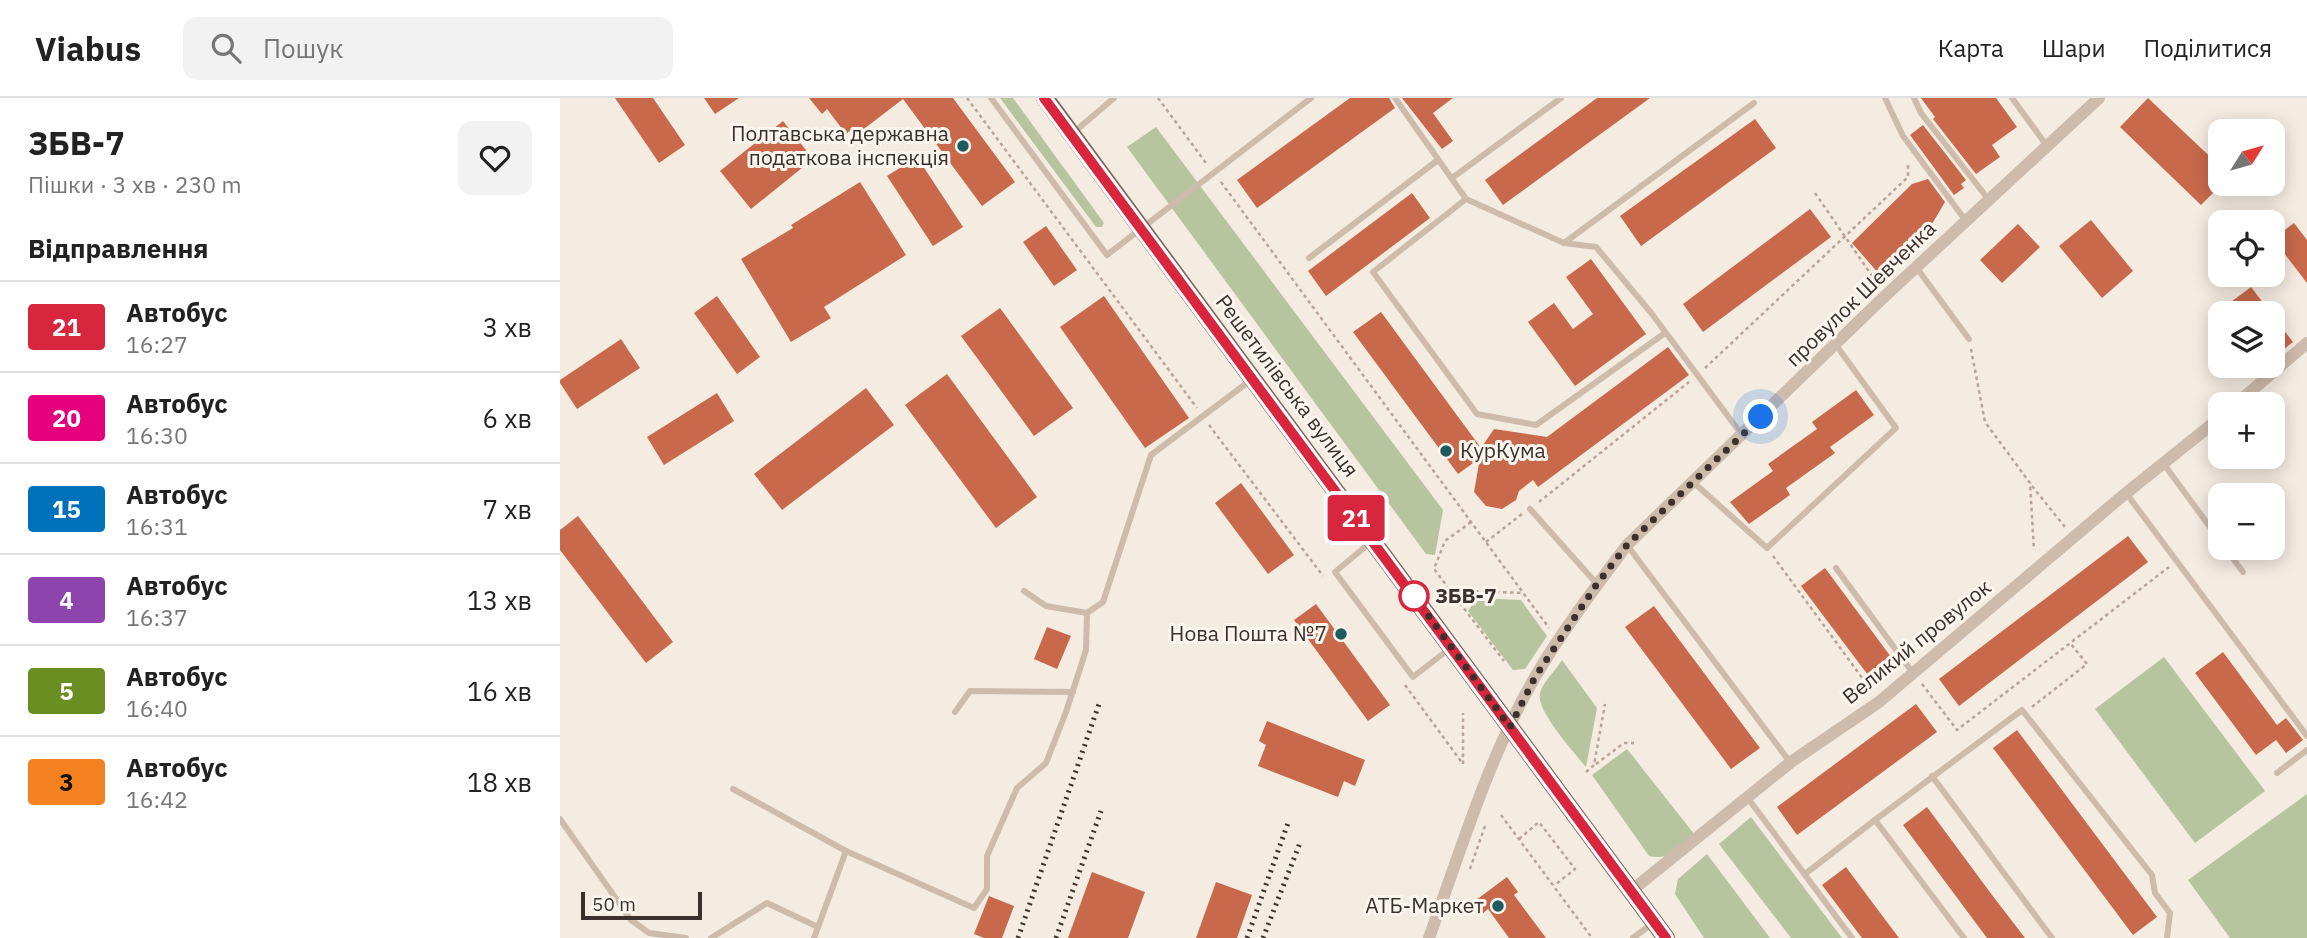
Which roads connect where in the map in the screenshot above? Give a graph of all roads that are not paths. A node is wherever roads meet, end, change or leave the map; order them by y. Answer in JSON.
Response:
{"nodes":[{"id":1,"x":991,"y":98,"type":"edge"},
{"id":2,"x":1045,"y":98,"type":"edge"},
{"id":3,"x":1114,"y":98,"type":"edge"},
{"id":4,"x":1311,"y":98,"type":"edge"},
{"id":5,"x":1395,"y":98,"type":"edge"},
{"id":6,"x":1561,"y":98,"type":"edge"},
{"id":7,"x":1885,"y":98,"type":"edge"},
{"id":8,"x":1914,"y":98,"type":"edge"},
{"id":9,"x":2012,"y":98,"type":"edge"},
{"id":10,"x":2099,"y":98,"type":"edge"},
{"id":11,"x":1754,"y":103,"type":"dead end"},
{"id":12,"x":1071,"y":134,"type":"junction"},
{"id":13,"x":2047,"y":146,"type":"junction"},
{"id":14,"x":1438,"y":160,"type":"junction"},
{"id":15,"x":1452,"y":178,"type":"junction"},
{"id":16,"x":1466,"y":199,"type":"junction"},
{"id":17,"x":1989,"y":200,"type":"junction"},
{"id":18,"x":1966,"y":221,"type":"junction"},
{"id":19,"x":1141,"y":228,"type":"junction"},
{"id":20,"x":1564,"y":243,"type":"junction"},
{"id":21,"x":1309,"y":258,"type":"dead end"},
{"id":22,"x":1916,"y":267,"type":"junction"},
{"id":23,"x":1665,"y":333,"type":"junction"},
{"id":24,"x":1969,"y":339,"type":"road end"},
{"id":25,"x":2307,"y":343,"type":"edge"},
{"id":26,"x":1836,"y":345,"type":"junction"},
{"id":27,"x":1253,"y":378,"type":"junction"},
{"id":28,"x":2250,"y":392,"type":"edge"},
{"id":29,"x":2208,"y":427,"type":"edge"},
{"id":30,"x":1742,"y":435,"type":"junction"},
{"id":31,"x":2163,"y":463,"type":"junction"},
{"id":32,"x":1693,"y":482,"type":"junction"},
{"id":33,"x":2126,"y":493,"type":"junction"},
{"id":34,"x":1530,"y":509,"type":"road end"},
{"id":35,"x":2208,"y":524,"type":"edge"},
{"id":36,"x":1373,"y":541,"type":"junction"},
{"id":37,"x":1627,"y":545,"type":"junction"},
{"id":38,"x":2234,"y":560,"type":"edge"},
{"id":39,"x":1836,"y":568,"type":"dead end"},
{"id":40,"x":2243,"y":572,"type":"dead end"},
{"id":41,"x":1597,"y":584,"type":"junction"},
{"id":42,"x":1024,"y":591,"type":"dead end"},
{"id":43,"x":1087,"y":613,"type":"junction"},
{"id":44,"x":1451,"y":647,"type":"junction"},
{"id":45,"x":1913,"y":673,"type":"junction"},
{"id":46,"x":1073,"y":692,"type":"junction"},
{"id":47,"x":955,"y":712,"type":"dead end"},
{"id":48,"x":1510,"y":727,"type":"junction"},
{"id":49,"x":2307,"y":736,"type":"edge"},
{"id":50,"x":2307,"y":750,"type":"edge"},
{"id":51,"x":1791,"y":762,"type":"junction"},
{"id":52,"x":2277,"y":773,"type":"dead end"},
{"id":53,"x":1932,"y":776,"type":"junction"},
{"id":54,"x":733,"y":789,"type":"dead end"},
{"id":55,"x":1747,"y":797,"type":"junction"},
{"id":56,"x":560,"y":819,"type":"edge"},
{"id":57,"x":1875,"y":820,"type":"junction"},
{"id":58,"x":846,"y":850,"type":"junction"},
{"id":59,"x":1805,"y":874,"type":"junction"},
{"id":60,"x":1631,"y":891,"type":"junction"},
{"id":61,"x":1654,"y":922,"type":"junction"},
{"id":62,"x":818,"y":927,"type":"junction"},
{"id":63,"x":686,"y":938,"type":"edge"},
{"id":64,"x":711,"y":938,"type":"edge"},
{"id":65,"x":814,"y":938,"type":"edge"},
{"id":66,"x":1429,"y":938,"type":"edge"},
{"id":67,"x":1633,"y":938,"type":"edge"},
{"id":68,"x":1666,"y":938,"type":"edge"},
{"id":69,"x":1852,"y":938,"type":"edge"},
{"id":70,"x":1964,"y":938,"type":"edge"},
{"id":71,"x":2052,"y":938,"type":"edge"},
{"id":72,"x":2167,"y":938,"type":"edge"}],
"edges":[{"from":1,"to":19,"type":"lane"},
{"from":2,"to":12,"type":"main road","name":"Решетилівська вулиця"},
{"from":3,"to":12,"type":"lane"},
{"from":4,"to":19,"type":"lane"},
{"from":5,"to":14,"type":"lane"},
{"from":6,"to":15,"type":"lane"},
{"from":7,"to":18,"type":"lane"},
{"from":8,"to":17,"type":"lane"},
{"from":9,"to":13,"type":"lane"},
{"from":10,"to":13,"type":"street","name":"провулок Шевченка"},
{"from":11,"to":20,"type":"lane"},
{"from":12,"to":19,"type":"main road","name":"Решетилівська вулиця"},
{"from":13,"to":17,"type":"street","name":"провулок Шевченка"},
{"from":14,"to":15,"type":"lane"},
{"from":14,"to":21,"type":"lane"},
{"from":15,"to":16,"type":"lane"},
{"from":16,"to":20,"type":"lane"},
{"from":16,"to":23,"type":"lane"},
{"from":17,"to":18,"type":"street","name":"провулок Шевченка"},
{"from":18,"to":22,"type":"street","name":"провулок Шевченка"},
{"from":19,"to":27,"type":"main road","name":"Решетилівська вулиця"},
{"from":20,"to":23,"type":"lane"},
{"from":22,"to":24,"type":"lane"},
{"from":22,"to":26,"type":"street","name":"провулок Шевченка"},
{"from":23,"to":30,"type":"lane"},
{"from":25,"to":28,"type":"street"},
{"from":26,"to":30,"type":"street","name":"провулок Шевченка"},
{"from":26,"to":32,"type":"lane"},
{"from":27,"to":36,"type":"main road","name":"Решетилівська вулиця"},
{"from":27,"to":43,"type":"lane"},
{"from":29,"to":31,"type":"street","name":"Великий провулок"},
{"from":30,"to":32,"type":"street","name":"провулок Шевченка"},
{"from":31,"to":33,"type":"street","name":"Великий провулок"},
{"from":31,"to":35,"type":"lane"},
{"from":32,"to":37,"type":"street","name":"провулок Шевченка"},
{"from":33,"to":45,"type":"street","name":"Великий провулок"},
{"from":33,"to":49,"type":"lane"},
{"from":34,"to":41,"type":"lane"},
{"from":36,"to":44,"type":"main road","name":"Решетилівська вулиця"},
{"from":36,"to":44,"type":"lane"},
{"from":37,"to":41,"type":"street","name":"провулок Шевченка"},
{"from":37,"to":51,"type":"lane"},
{"from":38,"to":40,"type":"lane"},
{"from":39,"to":45,"type":"lane"},
{"from":41,"to":48,"type":"street","name":"провулок Шевченка"},
{"from":42,"to":43,"type":"lane"},
{"from":43,"to":46,"type":"lane"},
{"from":44,"to":48,"type":"main road","name":"Решетилівська вулиця"},
{"from":45,"to":51,"type":"street","name":"Великий провулок"},
{"from":46,"to":47,"type":"lane"},
{"from":46,"to":58,"type":"lane"},
{"from":48,"to":60,"type":"main road","name":"Решетилівська вулиця"},
{"from":48,"to":66,"type":"street","name":"провулок Шевченка"},
{"from":50,"to":52,"type":"lane"},
{"from":51,"to":55,"type":"street","name":"Великий провулок"},
{"from":53,"to":57,"type":"lane"},
{"from":53,"to":71,"type":"lane"},
{"from":53,"to":72,"type":"lane"},
{"from":54,"to":58,"type":"lane"},
{"from":55,"to":59,"type":"lane"},
{"from":55,"to":60,"type":"street","name":"Великий провулок"},
{"from":56,"to":63,"type":"lane"},
{"from":57,"to":59,"type":"lane"},
{"from":57,"to":70,"type":"lane"},
{"from":58,"to":62,"type":"lane"},
{"from":59,"to":69,"type":"lane"},
{"from":60,"to":61,"type":"main road","name":"Решетилівська вулиця"},
{"from":61,"to":67,"type":"lane"},
{"from":61,"to":68,"type":"main road","name":"Решетилівська вулиця"},
{"from":62,"to":64,"type":"lane"},
{"from":62,"to":65,"type":"lane"}]}
